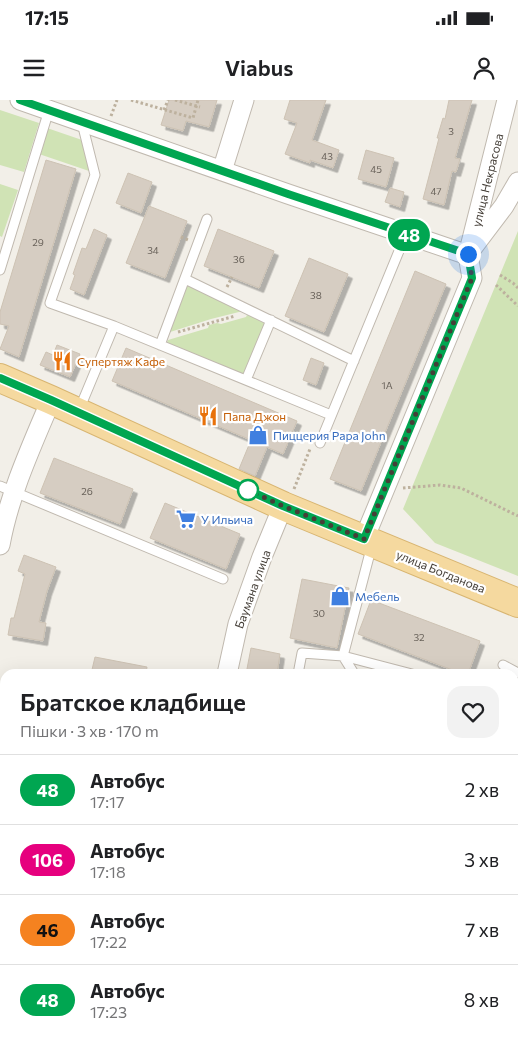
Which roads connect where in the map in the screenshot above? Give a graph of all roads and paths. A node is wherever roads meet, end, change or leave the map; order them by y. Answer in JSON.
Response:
{"nodes":[{"id":1,"x":20,"y":100,"type":"edge"},
{"id":2,"x":117,"y":100,"type":"edge"},
{"id":3,"x":131,"y":100,"type":"edge"},
{"id":4,"x":168,"y":100,"type":"edge"},
{"id":5,"x":175,"y":100,"type":"edge"},
{"id":6,"x":198,"y":100,"type":"edge"},
{"id":7,"x":244,"y":100,"type":"edge"},
{"id":8,"x":507,"y":100,"type":"edge"},
{"id":9,"x":198,"y":107,"type":"junction"},
{"id":10,"x":49,"y":110,"type":"junction"},
{"id":11,"x":164,"y":110,"type":"junction"},
{"id":12,"x":112,"y":114,"type":"dead end"},
{"id":13,"x":82,"y":122,"type":"junction"},
{"id":14,"x":222,"y":171,"type":"junction"},
{"id":15,"x":518,"y":182,"type":"edge"},
{"id":16,"x":207,"y":219,"type":"dead end"},
{"id":17,"x":406,"y":234,"type":"junction"},
{"id":18,"x":468,"y":254,"type":"junction"},
{"id":19,"x":0,"y":270,"type":"edge"},
{"id":20,"x":500,"y":276,"type":"dead end"},
{"id":21,"x":185,"y":278,"type":"junction"},
{"id":22,"x":496,"y":285,"type":"dead end"},
{"id":23,"x":518,"y":288,"type":"edge"},
{"id":24,"x":518,"y":306,"type":"edge"},
{"id":25,"x":252,"y":311,"type":"junction"},
{"id":26,"x":271,"y":320,"type":"junction"},
{"id":27,"x":114,"y":326,"type":"junction"},
{"id":28,"x":164,"y":336,"type":"junction"},
{"id":29,"x":160,"y":345,"type":"junction"},
{"id":30,"x":354,"y":361,"type":"junction"},
{"id":31,"x":0,"y":378,"type":"edge"},
{"id":32,"x":246,"y":380,"type":"junction"},
{"id":33,"x":51,"y":400,"type":"junction"},
{"id":34,"x":78,"y":412,"type":"junction"},
{"id":35,"x":332,"y":415,"type":"junction"},
{"id":36,"x":320,"y":443,"type":"joint"},
{"id":37,"x":384,"y":488,"type":"junction"},
{"id":38,"x":7,"y":489,"type":"edge"},
{"id":39,"x":287,"y":501,"type":"junction"},
{"id":40,"x":518,"y":516,"type":"edge"},
{"id":41,"x":368,"y":541,"type":"junction"},
{"id":42,"x":0,"y":545,"type":"edge"},
{"id":43,"x":223,"y":580,"type":"dead end"},
{"id":44,"x":518,"y":603,"type":"edge"},
{"id":45,"x":343,"y":656,"type":"junction"},
{"id":46,"x":503,"y":665,"type":"dead end"},
{"id":47,"x":228,"y":669,"type":"edge"},
{"id":48,"x":299,"y":669,"type":"edge"},
{"id":49,"x":351,"y":669,"type":"edge"},
{"id":50,"x":393,"y":669,"type":"edge"},
{"id":51,"x":510,"y":669,"type":"edge"}],
"edges":[{"from":1,"to":10,"type":"street"},
{"from":2,"to":12,"type":"path"},
{"from":3,"to":11,"type":"path"},
{"from":4,"to":11,"type":"path"},
{"from":5,"to":9,"type":"path"},
{"from":6,"to":9,"type":"path"},
{"from":7,"to":14,"type":"street"},
{"from":8,"to":18,"type":"street","name":"улица Некрасова"},
{"from":9,"to":11,"type":"path"},
{"from":10,"to":13,"type":"street"},
{"from":10,"to":19,"type":"lane"},
{"from":13,"to":14,"type":"street"},
{"from":13,"to":27,"type":"lane"},
{"from":14,"to":17,"type":"street"},
{"from":15,"to":18,"type":"street"},
{"from":16,"to":21,"type":"lane"},
{"from":17,"to":18,"type":"street"},
{"from":17,"to":30,"type":"lane"},
{"from":18,"to":37,"type":"street","name":"улица Некрасова"},
{"from":20,"to":23,"type":"path"},
{"from":21,"to":25,"type":"lane"},
{"from":21,"to":28,"type":"lane"},
{"from":22,"to":24,"type":"path"},
{"from":25,"to":26,"type":"lane"},
{"from":25,"to":28,"type":"path"},
{"from":26,"to":30,"type":"lane"},
{"from":26,"to":32,"type":"lane"},
{"from":27,"to":29,"type":"lane"},
{"from":27,"to":34,"type":"lane"},
{"from":28,"to":29,"type":"lane"},
{"from":29,"to":32,"type":"lane"},
{"from":30,"to":35,"type":"lane"},
{"from":31,"to":33,"type":"main road","name":"улица Богданова"},
{"from":32,"to":35,"type":"lane"},
{"from":33,"to":34,"type":"main road","name":"улица Богданова"},
{"from":33,"to":38,"type":"street"},
{"from":34,"to":39,"type":"main road","name":"улица Богданова"},
{"from":35,"to":36,"type":"lane"},
{"from":36,"to":39,"type":"path"},
{"from":37,"to":40,"type":"path"},
{"from":37,"to":41,"type":"street","name":"улица Некрасова"},
{"from":38,"to":42,"type":"street"},
{"from":38,"to":43,"type":"lane"},
{"from":39,"to":41,"type":"main road","name":"улица Богданова"},
{"from":39,"to":47,"type":"street","name":"Баумана улица"},
{"from":41,"to":44,"type":"main road","name":"улица Богданова"},
{"from":41,"to":45,"type":"lane"},
{"from":45,"to":48,"type":"lane"},
{"from":45,"to":49,"type":"lane"},
{"from":45,"to":50,"type":"lane"},
{"from":46,"to":51,"type":"lane"}]}
